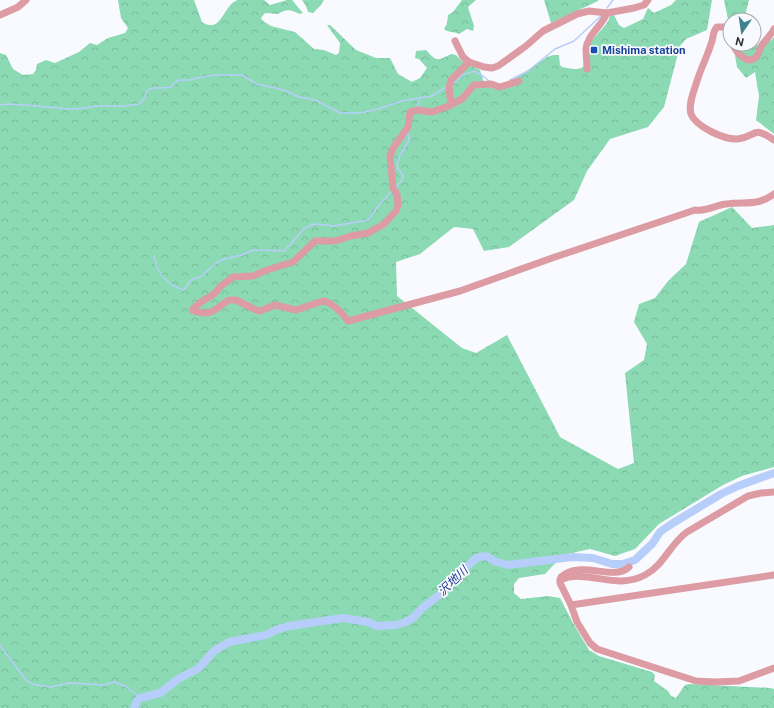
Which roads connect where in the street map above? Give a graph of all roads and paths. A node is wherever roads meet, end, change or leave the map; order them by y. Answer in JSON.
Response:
{"nodes":[{"id":1,"x":26,"y":0,"type":"edge"},
{"id":2,"x":648,"y":0,"type":"edge"},
{"id":3,"x":607,"y":13,"type":"junction"},
{"id":4,"x":0,"y":15,"type":"edge"},
{"id":5,"x":722,"y":27,"type":"edge"},
{"id":6,"x":774,"y":29,"type":"edge"},
{"id":7,"x":455,"y":41,"type":"dead end"},
{"id":8,"x":762,"y":45,"type":"edge"},
{"id":9,"x":737,"y":52,"type":"edge"},
{"id":10,"x":759,"y":52,"type":"edge"},
{"id":11,"x":469,"y":62,"type":"junction"},
{"id":12,"x":587,"y":69,"type":"dead end"},
{"id":13,"x":519,"y":81,"type":"dead end"},
{"id":14,"x":451,"y":105,"type":"junction"},
{"id":15,"x":774,"y":140,"type":"edge"},
{"id":16,"x":774,"y":194,"type":"edge"},
{"id":17,"x":774,"y":492,"type":"edge"},
{"id":18,"x":629,"y":567,"type":"dead end"},
{"id":19,"x":774,"y":575,"type":"edge"},
{"id":20,"x":560,"y":580,"type":"junction"},
{"id":21,"x":571,"y":605,"type":"junction"},
{"id":22,"x":774,"y":668,"type":"edge"}],
"edges":[{"from":1,"to":4,"type":"street"},
{"from":2,"to":3,"type":"street"},
{"from":3,"to":11,"type":"street"},
{"from":3,"to":12,"type":"street"},
{"from":5,"to":15,"type":"street"},
{"from":6,"to":8,"type":"street"},
{"from":7,"to":11,"type":"street"},
{"from":9,"to":10,"type":"street"},
{"from":11,"to":14,"type":"street"},
{"from":13,"to":14,"type":"street"},
{"from":14,"to":16,"type":"street"},
{"from":17,"to":20,"type":"street"},
{"from":18,"to":20,"type":"street"},
{"from":19,"to":21,"type":"street"},
{"from":20,"to":21,"type":"street"},
{"from":21,"to":22,"type":"street"}]}
